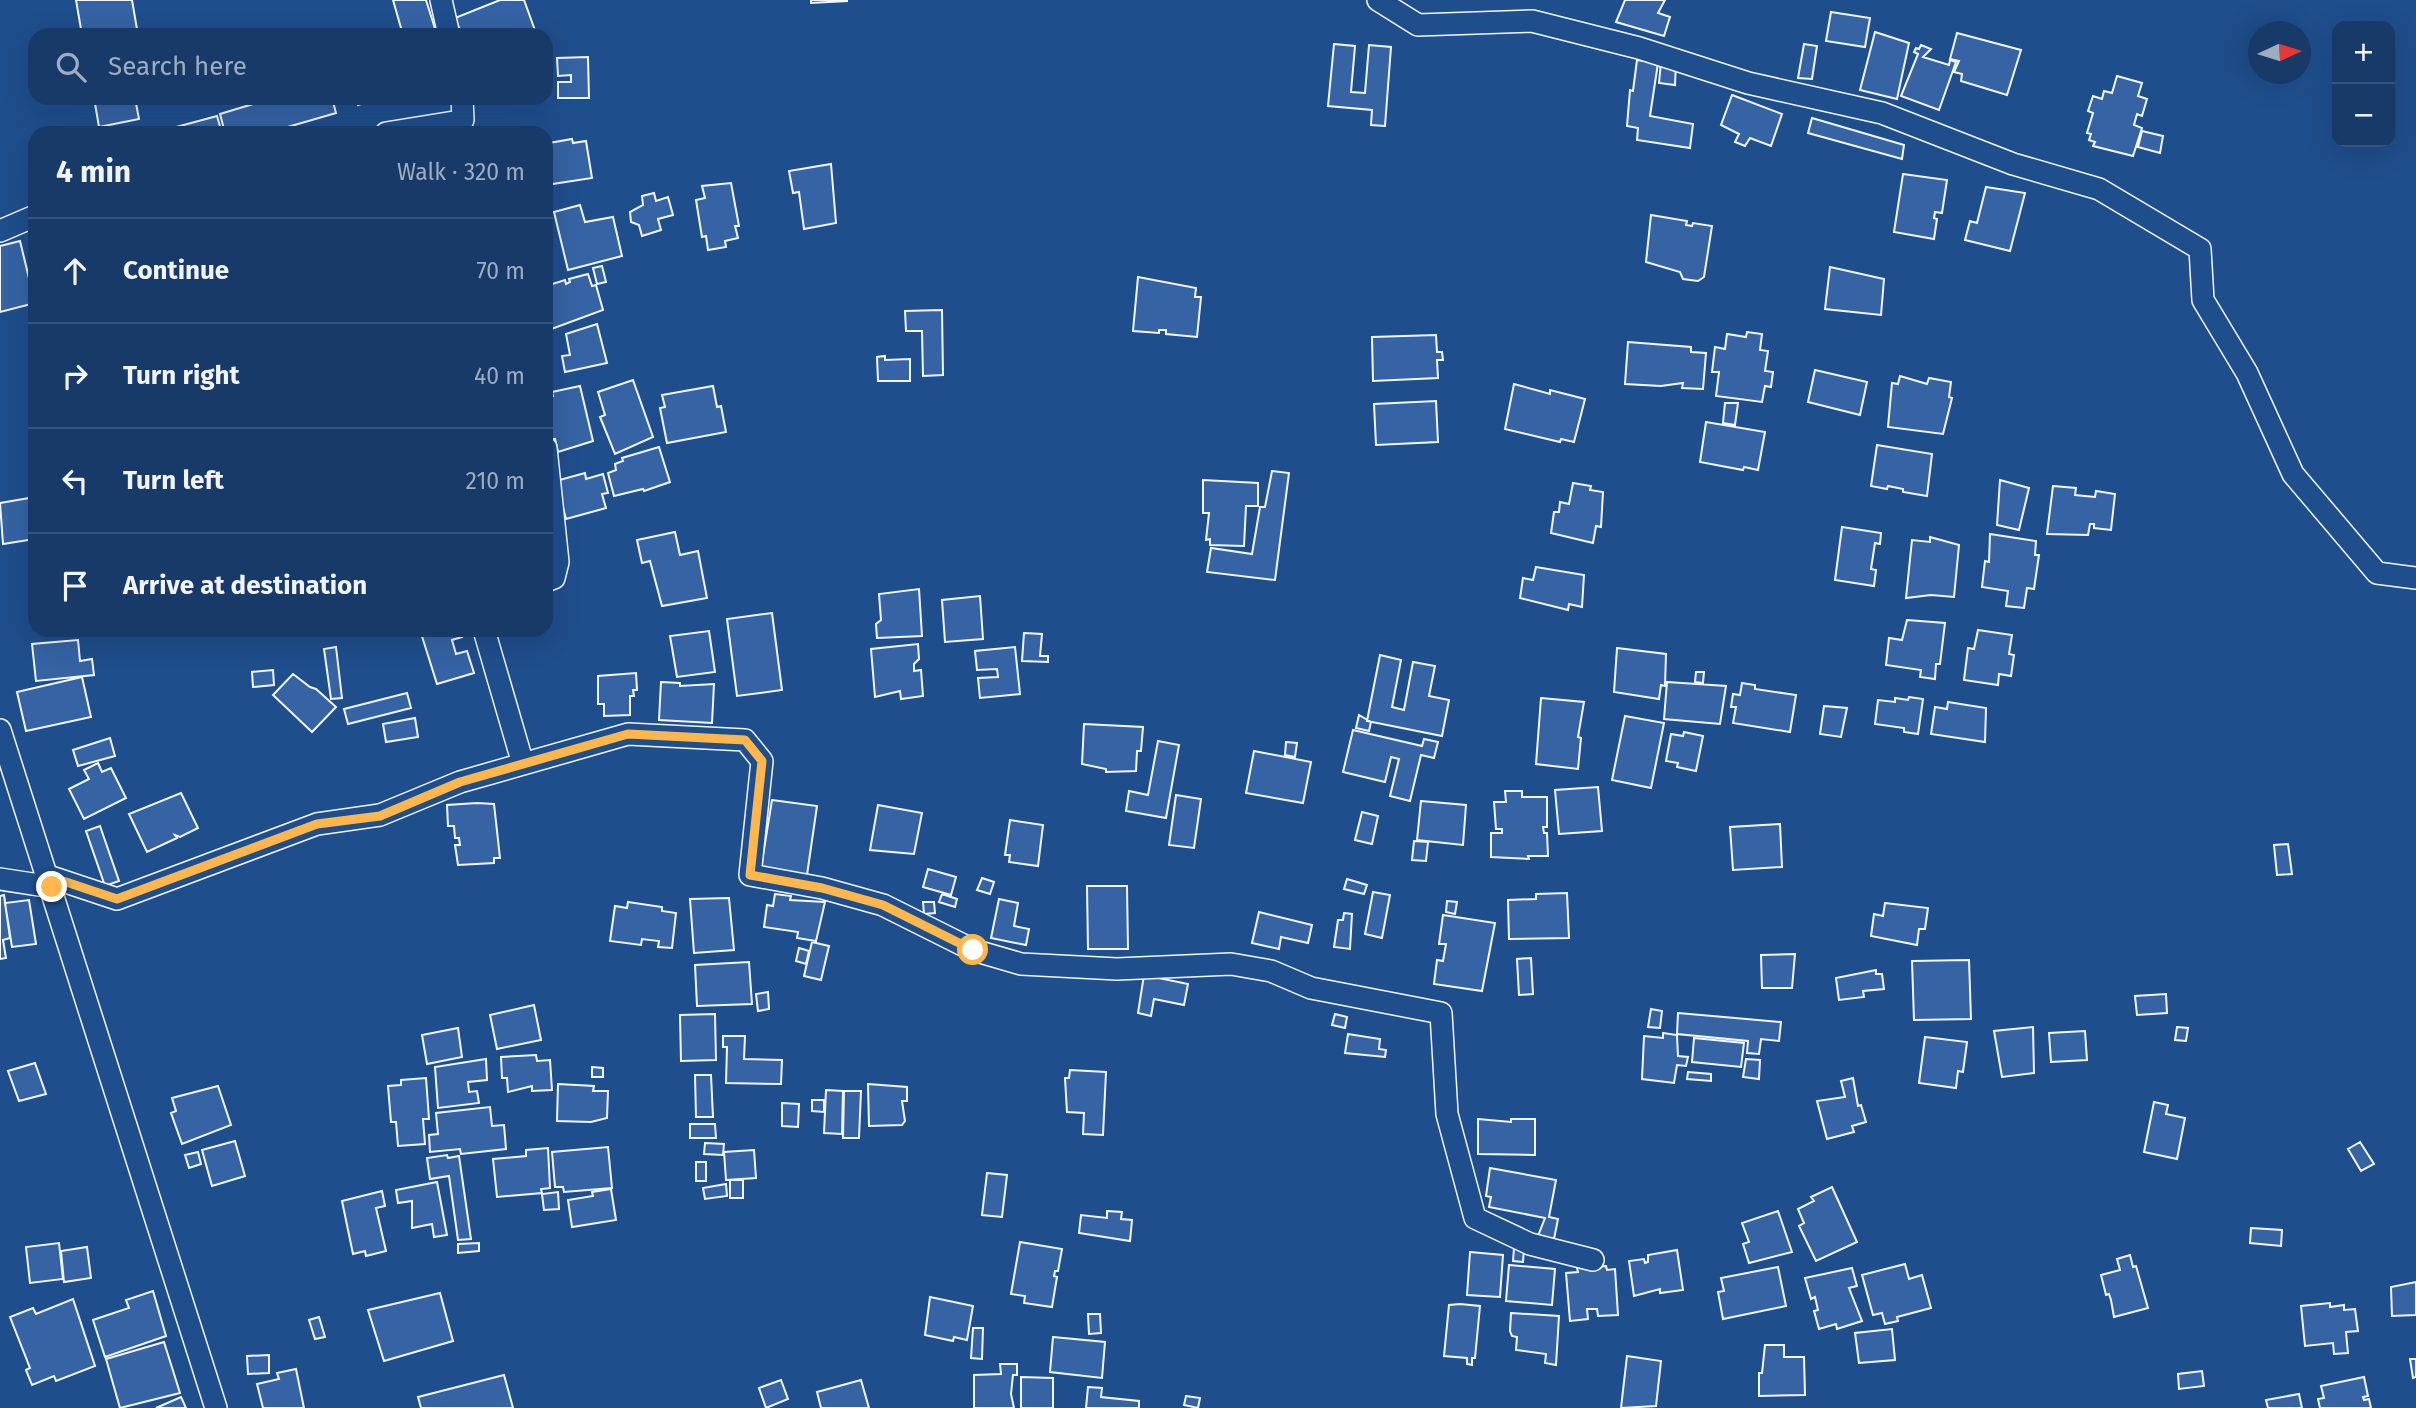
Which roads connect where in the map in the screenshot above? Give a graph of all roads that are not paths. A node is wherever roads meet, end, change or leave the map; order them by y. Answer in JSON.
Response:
{"nodes":[{"id":1,"x":441,"y":0,"type":"edge"},
{"id":2,"x":1378,"y":0,"type":"edge"},
{"id":3,"x":447,"y":28,"type":"edge"},
{"id":4,"x":462,"y":105,"type":"edge"},
{"id":5,"x":429,"y":126,"type":"edge"},
{"id":6,"x":456,"y":126,"type":"edge"},
{"id":7,"x":461,"y":126,"type":"edge"},
{"id":8,"x":28,"y":219,"type":"edge"},
{"id":9,"x":0,"y":231,"type":"edge"},
{"id":10,"x":553,"y":514,"type":"edge"},
{"id":11,"x":553,"y":578,"type":"edge"},
{"id":12,"x":2416,"y":578,"type":"edge"},
{"id":13,"x":486,"y":637,"type":"edge"},
{"id":14,"x":0,"y":730,"type":"edge"},
{"id":15,"x":523,"y":764,"type":"junction"},
{"id":16,"x":0,"y":879,"type":"edge"},
{"id":17,"x":50,"y":882,"type":"junction"},
{"id":18,"x":1593,"y":1260,"type":"dead end"},
{"id":19,"x":216,"y":1408,"type":"edge"}],
"edges":[{"from":1,"to":3,"type":"street"},
{"from":2,"to":12,"type":"street"},
{"from":4,"to":7,"type":"street"},
{"from":5,"to":6,"type":"street"},
{"from":8,"to":9,"type":"street"},
{"from":10,"to":11,"type":"street"},
{"from":13,"to":15,"type":"street"},
{"from":14,"to":17,"type":"street"},
{"from":15,"to":17,"type":"street"},
{"from":15,"to":18,"type":"street"},
{"from":16,"to":17,"type":"street"},
{"from":17,"to":19,"type":"street"}]}
